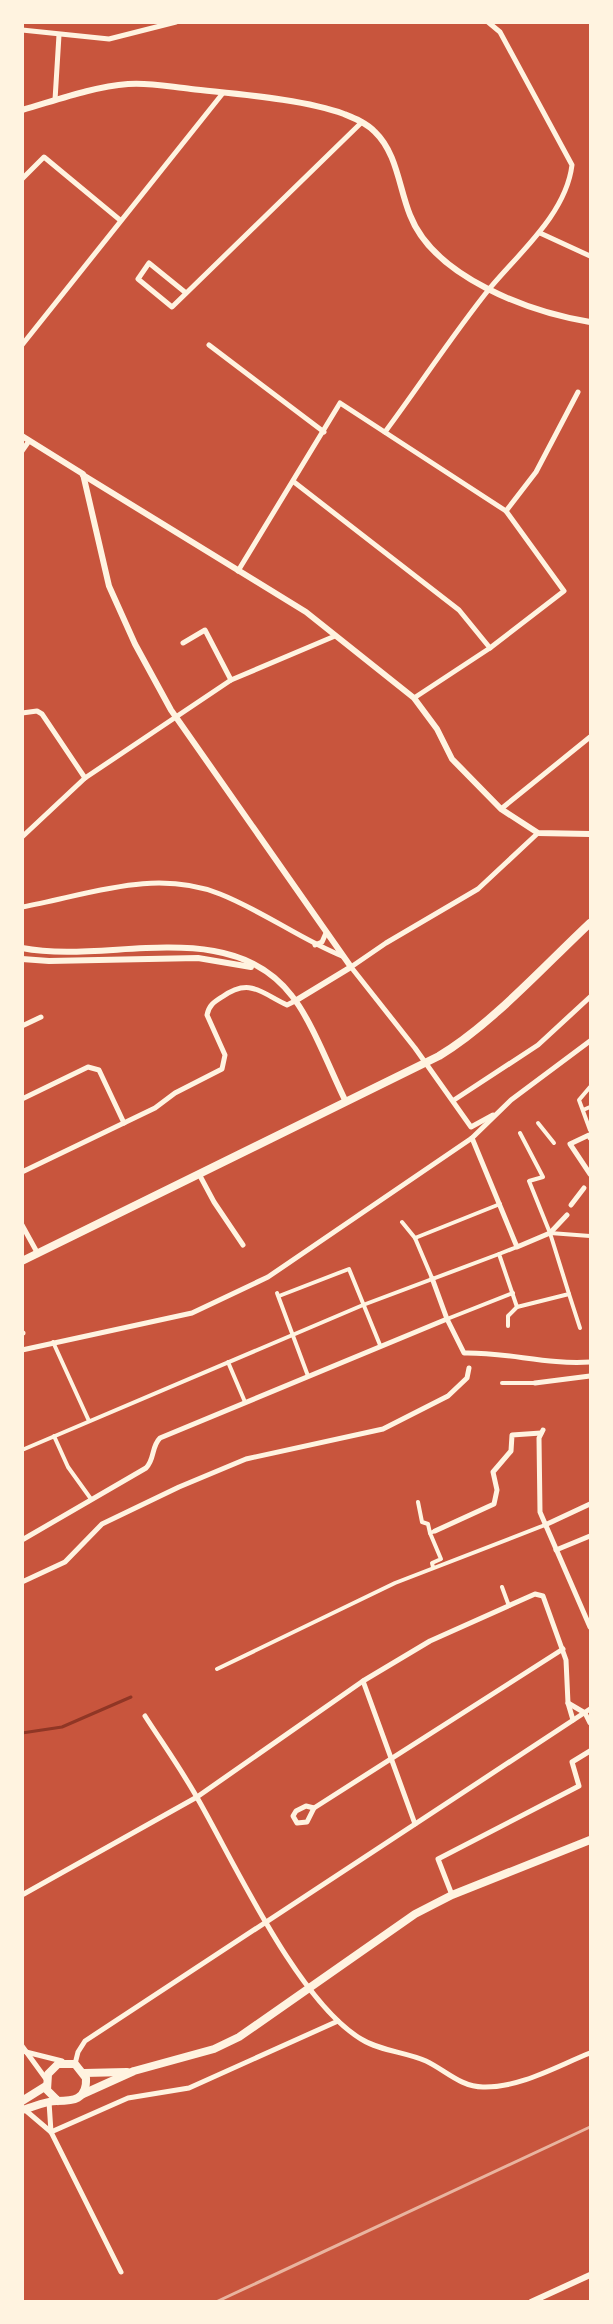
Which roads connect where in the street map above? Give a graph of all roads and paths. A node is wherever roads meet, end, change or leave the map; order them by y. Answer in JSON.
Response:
{"nodes":[{"id":1,"x":176,"y":22,"type":"edge"},
{"id":2,"x":488,"y":22,"type":"edge"},
{"id":3,"x":22,"y":30,"type":"edge"},
{"id":4,"x":59,"y":35,"type":"junction"},
{"id":5,"x":223,"y":93,"type":"junction"},
{"id":6,"x":55,"y":100,"type":"junction"},
{"id":7,"x":22,"y":110,"type":"edge"},
{"id":8,"x":362,"y":122,"type":"junction"},
{"id":9,"x":22,"y":179,"type":"edge"},
{"id":10,"x":120,"y":220,"type":"junction"},
{"id":11,"x":540,"y":233,"type":"junction"},
{"id":12,"x":591,"y":256,"type":"edge"},
{"id":13,"x":490,"y":288,"type":"junction"},
{"id":14,"x":186,"y":293,"type":"junction"},
{"id":15,"x":591,"y":322,"type":"edge"},
{"id":16,"x":22,"y":345,"type":"edge"},
{"id":17,"x":209,"y":345,"type":"dead end"},
{"id":18,"x":578,"y":392,"type":"dead end"},
{"id":19,"x":324,"y":432,"type":"junction"},
{"id":20,"x":385,"y":432,"type":"junction"},
{"id":21,"x":22,"y":436,"type":"edge"},
{"id":22,"x":29,"y":441,"type":"junction"},
{"id":23,"x":22,"y":451,"type":"edge"},
{"id":24,"x":83,"y":474,"type":"junction"},
{"id":25,"x":294,"y":482,"type":"junction"},
{"id":26,"x":506,"y":511,"type":"junction"},
{"id":27,"x":238,"y":571,"type":"junction"},
{"id":28,"x":335,"y":636,"type":"junction"},
{"id":29,"x":183,"y":643,"type":"dead end"},
{"id":30,"x":490,"y":648,"type":"junction"},
{"id":31,"x":231,"y":680,"type":"junction"},
{"id":32,"x":414,"y":698,"type":"junction"},
{"id":33,"x":22,"y":712,"type":"edge"},
{"id":34,"x":177,"y":718,"type":"junction"},
{"id":35,"x":591,"y":737,"type":"edge"},
{"id":36,"x":85,"y":778,"type":"junction"},
{"id":37,"x":501,"y":810,"type":"junction"},
{"id":38,"x":538,"y":832,"type":"junction"},
{"id":39,"x":591,"y":834,"type":"edge"},
{"id":40,"x":22,"y":837,"type":"edge"},
{"id":41,"x":22,"y":907,"type":"edge"},
{"id":42,"x":591,"y":923,"type":"edge"},
{"id":43,"x":326,"y":933,"type":"junction"},
{"id":44,"x":313,"y":945,"type":"junction"},
{"id":45,"x":22,"y":948,"type":"edge"},
{"id":46,"x":342,"y":956,"type":"junction"},
{"id":47,"x":22,"y":959,"type":"edge"},
{"id":48,"x":351,"y":968,"type":"junction"},
{"id":49,"x":261,"y":969,"type":"junction"},
{"id":50,"x":591,"y":997,"type":"edge"},
{"id":51,"x":296,"y":1000,"type":"junction"},
{"id":52,"x":41,"y":1017,"type":"dead end"},
{"id":53,"x":22,"y":1026,"type":"edge"},
{"id":54,"x":591,"y":1041,"type":"edge"},
{"id":55,"x":591,"y":1087,"type":"edge"},
{"id":56,"x":22,"y":1099,"type":"edge"},
{"id":57,"x":454,"y":1100,"type":"junction"},
{"id":58,"x":346,"y":1102,"type":"junction"},
{"id":59,"x":591,"y":1107,"type":"edge"},
{"id":60,"x":583,"y":1110,"type":"junction"},
{"id":61,"x":497,"y":1113,"type":"junction"},
{"id":62,"x":124,"y":1123,"type":"junction"},
{"id":63,"x":538,"y":1123,"type":"dead end"},
{"id":64,"x":520,"y":1133,"type":"dead end"},
{"id":65,"x":590,"y":1134,"type":"edge"},
{"id":66,"x":472,"y":1138,"type":"junction"},
{"id":67,"x":554,"y":1143,"type":"dead end"},
{"id":68,"x":22,"y":1172,"type":"edge"},
{"id":69,"x":199,"y":1174,"type":"junction"},
{"id":70,"x":591,"y":1174,"type":"edge"},
{"id":71,"x":584,"y":1188,"type":"dead end"},
{"id":72,"x":500,"y":1204,"type":"junction"},
{"id":73,"x":571,"y":1205,"type":"dead end"},
{"id":74,"x":567,"y":1215,"type":"dead end"},
{"id":75,"x":402,"y":1222,"type":"dead end"},
{"id":76,"x":22,"y":1225,"type":"edge"},
{"id":77,"x":550,"y":1233,"type":"junction"},
{"id":78,"x":591,"y":1236,"type":"edge"},
{"id":79,"x":415,"y":1238,"type":"junction"},
{"id":80,"x":243,"y":1245,"type":"dead end"},
{"id":81,"x":517,"y":1247,"type":"junction"},
{"id":82,"x":38,"y":1254,"type":"junction"},
{"id":83,"x":500,"y":1254,"type":"junction"},
{"id":84,"x":22,"y":1261,"type":"edge"},
{"id":85,"x":432,"y":1278,"type":"junction"},
{"id":86,"x":513,"y":1293,"type":"junction"},
{"id":87,"x":569,"y":1294,"type":"junction"},
{"id":88,"x":363,"y":1305,"type":"junction"},
{"id":89,"x":517,"y":1307,"type":"junction"},
{"id":90,"x":447,"y":1319,"type":"junction"},
{"id":91,"x":508,"y":1326,"type":"dead end"},
{"id":92,"x":580,"y":1328,"type":"dead end"},
{"id":93,"x":292,"y":1335,"type":"junction"},
{"id":94,"x":53,"y":1342,"type":"junction"},
{"id":95,"x":380,"y":1345,"type":"junction"},
{"id":96,"x":22,"y":1350,"type":"edge"},
{"id":97,"x":464,"y":1353,"type":"junction"},
{"id":98,"x":228,"y":1362,"type":"junction"},
{"id":99,"x":591,"y":1362,"type":"edge"},
{"id":100,"x":308,"y":1376,"type":"junction"},
{"id":101,"x":591,"y":1376,"type":"edge"},
{"id":102,"x":502,"y":1383,"type":"dead end"},
{"id":103,"x":535,"y":1383,"type":"joint"},
{"id":104,"x":245,"y":1402,"type":"junction"},
{"id":105,"x":89,"y":1420,"type":"junction"},
{"id":106,"x":54,"y":1436,"type":"junction"},
{"id":107,"x":22,"y":1450,"type":"edge"},
{"id":108,"x":92,"y":1499,"type":"junction"},
{"id":109,"x":417,"y":1502,"type":"dead end"},
{"id":110,"x":591,"y":1504,"type":"edge"},
{"id":111,"x":545,"y":1526,"type":"junction"},
{"id":112,"x":433,"y":1532,"type":"junction"},
{"id":113,"x":590,"y":1536,"type":"edge"},
{"id":114,"x":22,"y":1540,"type":"edge"},
{"id":115,"x":556,"y":1550,"type":"junction"},
{"id":116,"x":433,"y":1567,"type":"junction"},
{"id":117,"x":22,"y":1582,"type":"edge"},
{"id":118,"x":502,"y":1587,"type":"dead end"},
{"id":119,"x":509,"y":1606,"type":"junction"},
{"id":120,"x":591,"y":1627,"type":"edge"},
{"id":121,"x":563,"y":1649,"type":"junction"},
{"id":122,"x":217,"y":1669,"type":"dead end"},
{"id":123,"x":363,"y":1681,"type":"junction"},
{"id":124,"x":568,"y":1703,"type":"junction"},
{"id":125,"x":588,"y":1711,"type":"edge"},
{"id":126,"x":145,"y":1716,"type":"dead end"},
{"id":127,"x":573,"y":1720,"type":"junction"},
{"id":128,"x":591,"y":1723,"type":"edge"},
{"id":129,"x":591,"y":1751,"type":"edge"},
{"id":130,"x":393,"y":1759,"type":"junction"},
{"id":131,"x":197,"y":1797,"type":"junction"},
{"id":132,"x":314,"y":1808,"type":"dead end"},
{"id":133,"x":415,"y":1824,"type":"junction"},
{"id":134,"x":591,"y":1840,"type":"edge"},
{"id":135,"x":22,"y":1895,"type":"edge"},
{"id":136,"x":452,"y":1895,"type":"junction"},
{"id":137,"x":267,"y":1923,"type":"junction"},
{"id":138,"x":308,"y":1986,"type":"junction"},
{"id":139,"x":338,"y":2021,"type":"junction"},
{"id":140,"x":24,"y":2049,"type":"edge"},
{"id":141,"x":591,"y":2053,"type":"edge"},
{"id":142,"x":72,"y":2063,"type":"junction"},
{"id":143,"x":134,"y":2071,"type":"junction"},
{"id":144,"x":84,"y":2073,"type":"junction"},
{"id":145,"x":46,"y":2082,"type":"junction"},
{"id":146,"x":83,"y":2094,"type":"junction"},
{"id":147,"x":54,"y":2102,"type":"junction"},
{"id":148,"x":23,"y":2107,"type":"edge"},
{"id":149,"x":51,"y":2132,"type":"junction"},
{"id":150,"x":121,"y":2272,"type":"dead end"},
{"id":151,"x":591,"y":2275,"type":"edge"},
{"id":152,"x":531,"y":2301,"type":"edge"}],
"edges":[{"from":1,"to":4,"type":"street"},
{"from":2,"to":11,"type":"street"},
{"from":3,"to":4,"type":"street"},
{"from":4,"to":6,"type":"street"},
{"from":5,"to":6,"type":"street"},
{"from":5,"to":8,"type":"street"},
{"from":5,"to":10,"type":"street"},
{"from":6,"to":7,"type":"street"},
{"from":8,"to":13,"type":"street"},
{"from":8,"to":14,"type":"street"},
{"from":9,"to":10,"type":"street"},
{"from":10,"to":16,"type":"street"},
{"from":11,"to":12,"type":"street"},
{"from":11,"to":13,"type":"street"},
{"from":13,"to":15,"type":"street"},
{"from":13,"to":20,"type":"street"},
{"from":14,"to":14,"type":"street"},
{"from":17,"to":19,"type":"street"},
{"from":18,"to":26,"type":"street"},
{"from":19,"to":20,"type":"street"},
{"from":19,"to":25,"type":"street"},
{"from":20,"to":26,"type":"street"},
{"from":21,"to":22,"type":"street"},
{"from":22,"to":23,"type":"street"},
{"from":22,"to":24,"type":"street"},
{"from":24,"to":27,"type":"street"},
{"from":24,"to":34,"type":"street"},
{"from":25,"to":27,"type":"street"},
{"from":25,"to":30,"type":"street"},
{"from":26,"to":30,"type":"street"},
{"from":27,"to":28,"type":"street"},
{"from":28,"to":31,"type":"street"},
{"from":28,"to":32,"type":"street"},
{"from":29,"to":31,"type":"street"},
{"from":30,"to":32,"type":"street"},
{"from":31,"to":34,"type":"street"},
{"from":32,"to":37,"type":"street"},
{"from":33,"to":36,"type":"street"},
{"from":34,"to":36,"type":"street"},
{"from":34,"to":43,"type":"street"},
{"from":35,"to":37,"type":"street"},
{"from":36,"to":40,"type":"street"},
{"from":37,"to":38,"type":"street"},
{"from":38,"to":39,"type":"street"},
{"from":38,"to":48,"type":"street"},
{"from":41,"to":44,"type":"street"},
{"from":42,"to":58,"type":"main road"},
{"from":43,"to":44,"type":"street"},
{"from":43,"to":46,"type":"street"},
{"from":44,"to":46,"type":"street"},
{"from":45,"to":49,"type":"street"},
{"from":46,"to":48,"type":"street"},
{"from":47,"to":49,"type":"street"},
{"from":48,"to":51,"type":"street"},
{"from":48,"to":57,"type":"street"},
{"from":49,"to":51,"type":"street"},
{"from":50,"to":57,"type":"street"},
{"from":51,"to":58,"type":"street"},
{"from":51,"to":62,"type":"street"},
{"from":52,"to":53,"type":"street"},
{"from":54,"to":61,"type":"street"},
{"from":55,"to":60,"type":"street"},
{"from":56,"to":62,"type":"street"},
{"from":57,"to":61,"type":"street"},
{"from":58,"to":69,"type":"main road"},
{"from":59,"to":60,"type":"street"},
{"from":60,"to":65,"type":"street"},
{"from":61,"to":66,"type":"street"},
{"from":62,"to":68,"type":"street"},
{"from":63,"to":67,"type":"street"},
{"from":64,"to":77,"type":"street"},
{"from":65,"to":70,"type":"street"},
{"from":66,"to":72,"type":"street"},
{"from":66,"to":94,"type":"street"},
{"from":69,"to":80,"type":"street"},
{"from":69,"to":82,"type":"main road"},
{"from":71,"to":73,"type":"street"},
{"from":72,"to":79,"type":"street"},
{"from":72,"to":81,"type":"street"},
{"from":74,"to":77,"type":"street"},
{"from":75,"to":79,"type":"street"},
{"from":76,"to":82,"type":"street"},
{"from":77,"to":78,"type":"street"},
{"from":77,"to":81,"type":"street"},
{"from":77,"to":87,"type":"street"},
{"from":79,"to":85,"type":"street"},
{"from":81,"to":83,"type":"street"},
{"from":82,"to":84,"type":"main road"},
{"from":83,"to":85,"type":"street"},
{"from":83,"to":86,"type":"street"},
{"from":85,"to":88,"type":"street"},
{"from":85,"to":90,"type":"street"},
{"from":86,"to":89,"type":"street"},
{"from":86,"to":90,"type":"street"},
{"from":87,"to":89,"type":"street"},
{"from":87,"to":92,"type":"street"},
{"from":88,"to":93,"type":"street"},
{"from":88,"to":93,"type":"street"},
{"from":88,"to":95,"type":"street"},
{"from":89,"to":91,"type":"street"},
{"from":90,"to":95,"type":"street"},
{"from":90,"to":97,"type":"street"},
{"from":93,"to":98,"type":"street"},
{"from":93,"to":100,"type":"street"},
{"from":94,"to":96,"type":"street"},
{"from":94,"to":105,"type":"street"},
{"from":95,"to":100,"type":"street"},
{"from":97,"to":99,"type":"street"},
{"from":97,"to":117,"type":"street"},
{"from":98,"to":104,"type":"street"},
{"from":98,"to":105,"type":"street"},
{"from":100,"to":104,"type":"street"},
{"from":101,"to":103,"type":"street"},
{"from":102,"to":103,"type":"street"},
{"from":104,"to":108,"type":"street"},
{"from":105,"to":106,"type":"street"},
{"from":106,"to":107,"type":"street"},
{"from":106,"to":108,"type":"street"},
{"from":108,"to":114,"type":"street"},
{"from":109,"to":112,"type":"street"},
{"from":110,"to":111,"type":"street"},
{"from":111,"to":112,"type":"street"},
{"from":111,"to":115,"type":"street"},
{"from":111,"to":116,"type":"street"},
{"from":112,"to":116,"type":"street"},
{"from":113,"to":115,"type":"street"},
{"from":115,"to":120,"type":"street"},
{"from":116,"to":122,"type":"street"},
{"from":118,"to":119,"type":"street"},
{"from":119,"to":121,"type":"street"},
{"from":119,"to":123,"type":"street"},
{"from":121,"to":124,"type":"street"},
{"from":121,"to":130,"type":"street"},
{"from":123,"to":130,"type":"street"},
{"from":123,"to":131,"type":"street"},
{"from":124,"to":125,"type":"street"},
{"from":124,"to":127,"type":"street"},
{"from":125,"to":127,"type":"street"},
{"from":125,"to":128,"type":"street"},
{"from":126,"to":131,"type":"street"},
{"from":127,"to":133,"type":"street"},
{"from":129,"to":136,"type":"street"},
{"from":130,"to":132,"type":"street"},
{"from":130,"to":133,"type":"street"},
{"from":131,"to":135,"type":"street"},
{"from":131,"to":137,"type":"street"},
{"from":133,"to":137,"type":"street"},
{"from":134,"to":136,"type":"main road"},
{"from":136,"to":138,"type":"main road"},
{"from":137,"to":138,"type":"street"},
{"from":137,"to":142,"type":"street"},
{"from":138,"to":139,"type":"street"},
{"from":138,"to":143,"type":"main road"},
{"from":139,"to":141,"type":"street"},
{"from":139,"to":149,"type":"street"},
{"from":140,"to":142,"type":"street"},
{"from":140,"to":145,"type":"street"},
{"from":142,"to":144,"type":"main road"},
{"from":142,"to":145,"type":"main road"},
{"from":143,"to":144,"type":"main road"},
{"from":143,"to":146,"type":"main road"},
{"from":144,"to":146,"type":"main road"},
{"from":145,"to":147,"type":"main road"},
{"from":145,"to":148,"type":"main road"},
{"from":146,"to":147,"type":"main road"},
{"from":147,"to":148,"type":"main road"},
{"from":147,"to":149,"type":"street"},
{"from":148,"to":149,"type":"street"},
{"from":149,"to":150,"type":"street"},
{"from":151,"to":152,"type":"street"}]}
